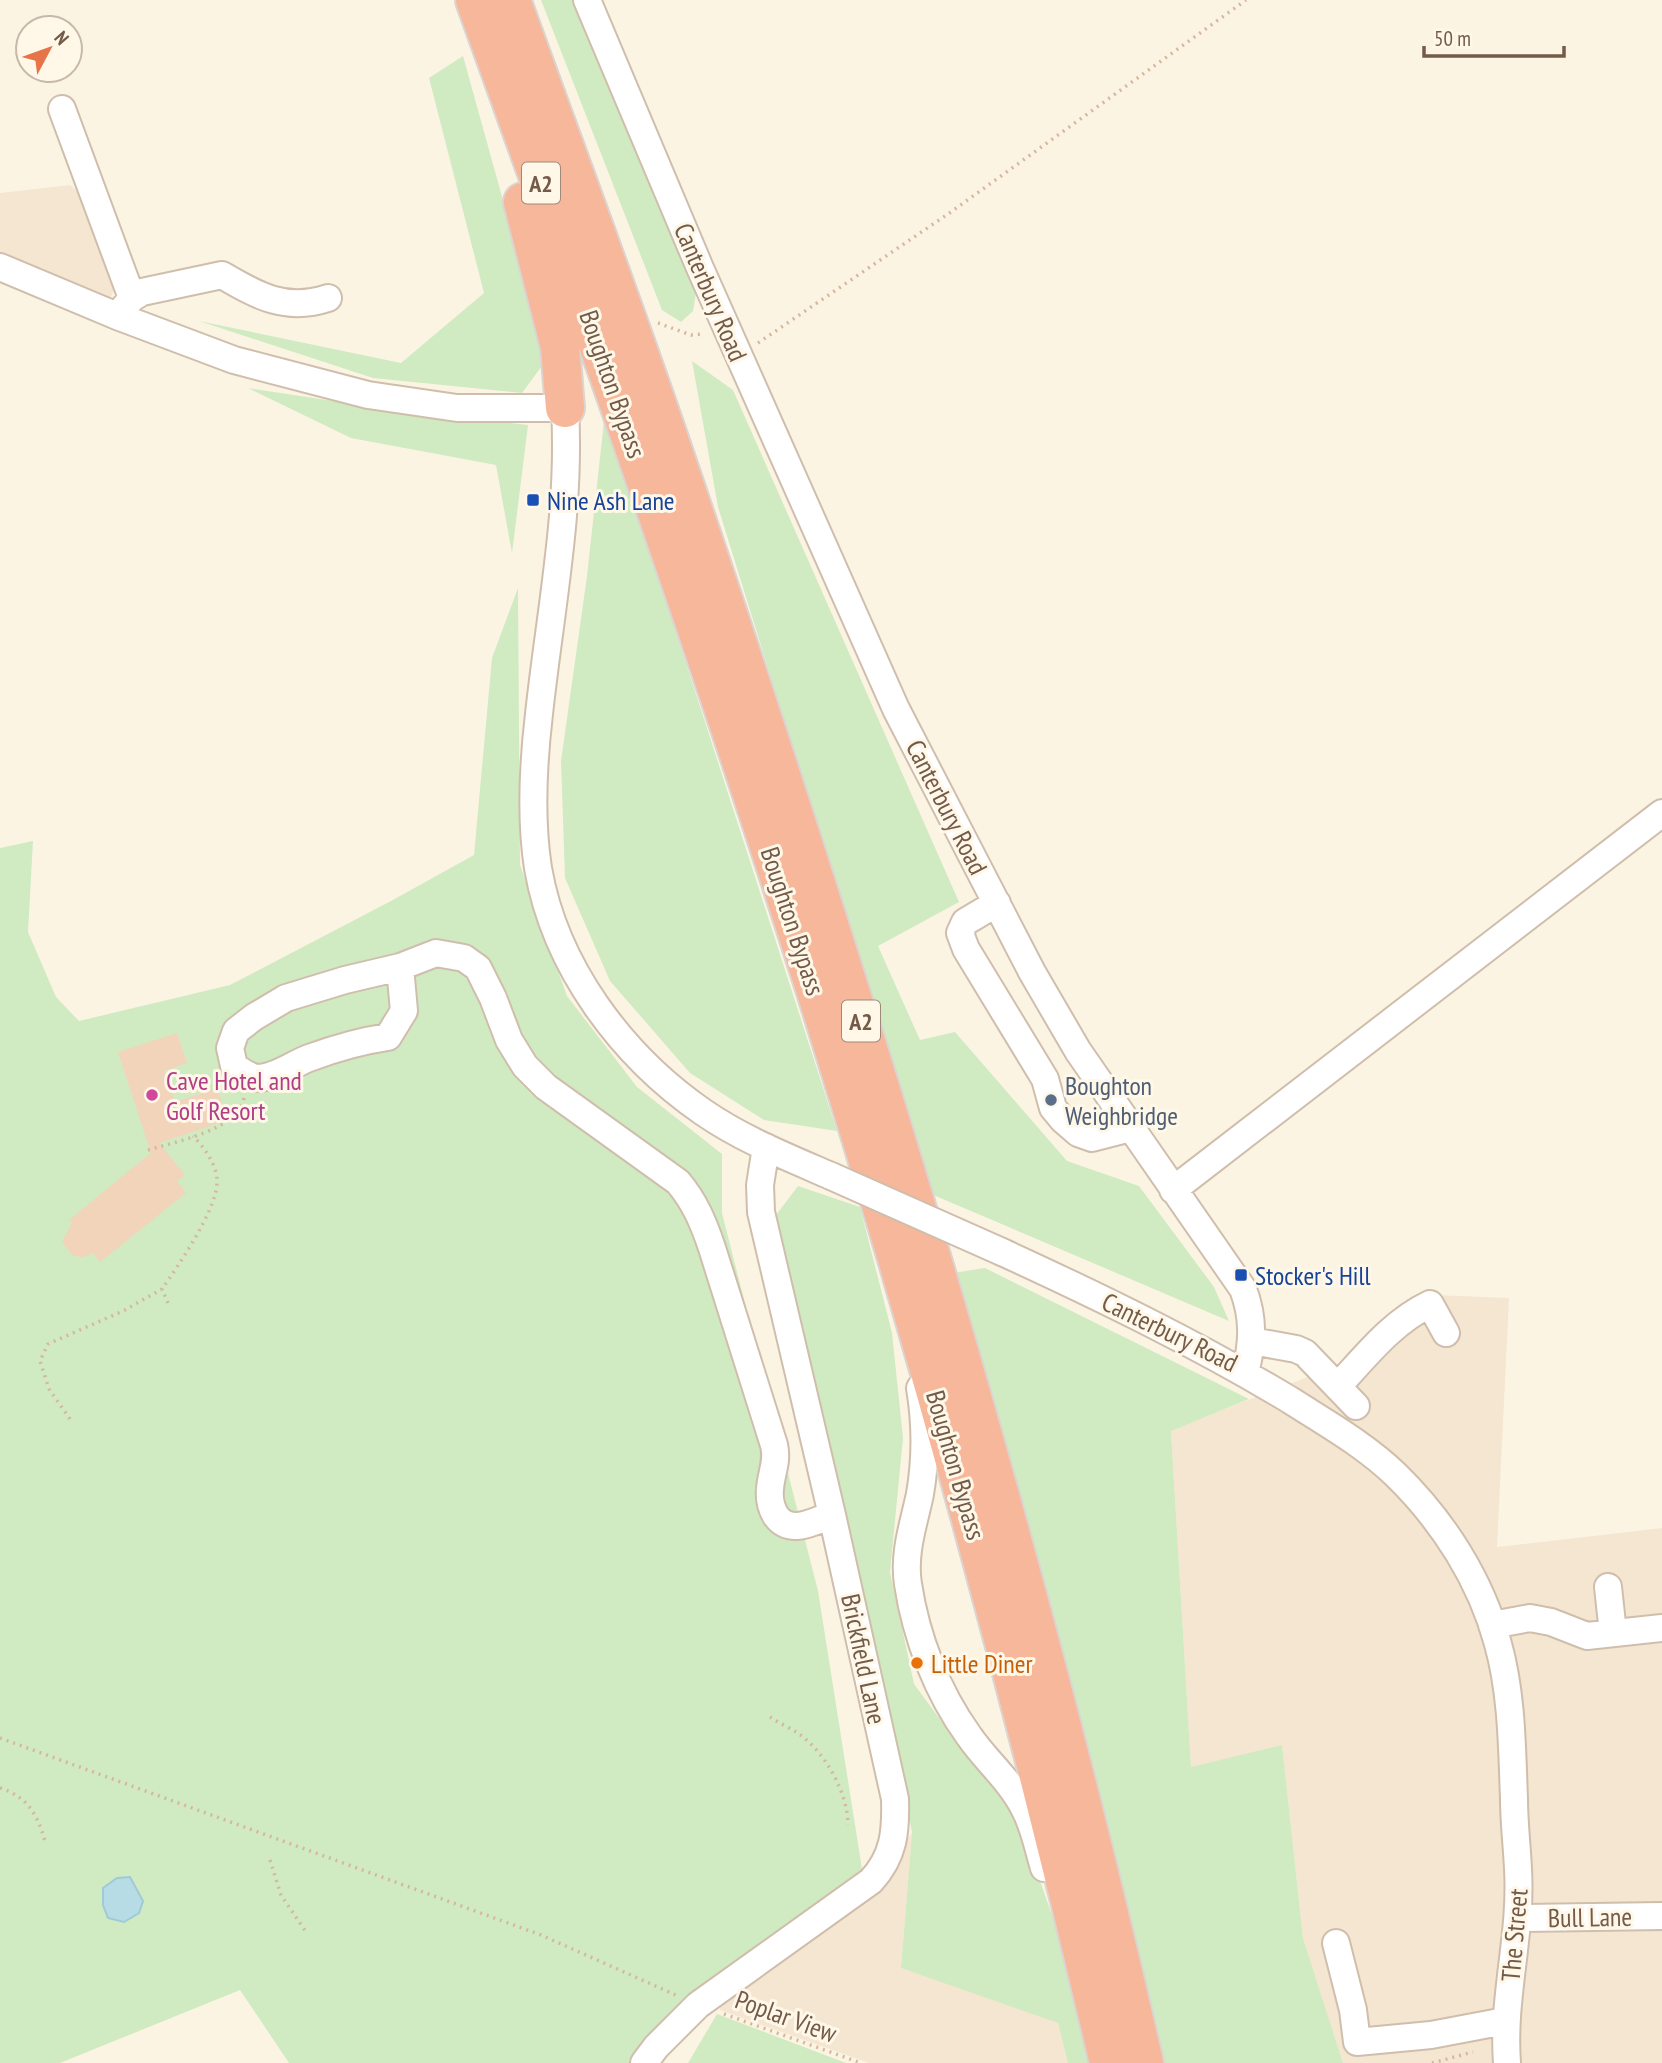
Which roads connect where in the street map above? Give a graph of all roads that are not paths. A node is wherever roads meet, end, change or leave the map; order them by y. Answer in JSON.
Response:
{"nodes":[{"id":1,"x":468,"y":0,"type":"edge"},
{"id":2,"x":475,"y":0,"type":"edge"},
{"id":3,"x":511,"y":0,"type":"edge"},
{"id":4,"x":587,"y":0,"type":"edge"},
{"id":5,"x":62,"y":109,"type":"dead end"},
{"id":6,"x":0,"y":267,"type":"edge"},
{"id":7,"x":328,"y":298,"type":"dead end"},
{"id":8,"x":124,"y":307,"type":"junction"},
{"id":9,"x":565,"y":408,"type":"junction"},
{"id":10,"x":1662,"y":813,"type":"edge"},
{"id":11,"x":997,"y":904,"type":"junction"},
{"id":12,"x":400,"y":967,"type":"junction"},
{"id":13,"x":1131,"y":1128,"type":"junction"},
{"id":14,"x":766,"y":1147,"type":"junction"},
{"id":15,"x":1173,"y":1190,"type":"junction"},
{"id":16,"x":900,"y":1269,"type":"junction"},
{"id":17,"x":1446,"y":1333,"type":"dead end"},
{"id":18,"x":1252,"y":1341,"type":"junction"},
{"id":19,"x":1245,"y":1373,"type":"junction"},
{"id":20,"x":1338,"y":1386,"type":"junction"},
{"id":21,"x":1356,"y":1406,"type":"dead end"},
{"id":22,"x":832,"y":1515,"type":"junction"},
{"id":23,"x":1608,"y":1587,"type":"dead end"},
{"id":24,"x":1492,"y":1625,"type":"junction"},
{"id":25,"x":1662,"y":1628,"type":"edge"},
{"id":26,"x":1613,"y":1633,"type":"junction"},
{"id":27,"x":1662,"y":1916,"type":"edge"},
{"id":28,"x":1518,"y":1918,"type":"junction"},
{"id":29,"x":1335,"y":1943,"type":"dead end"},
{"id":30,"x":1091,"y":1983,"type":"junction"},
{"id":31,"x":1506,"y":2042,"type":"edge"},
{"id":32,"x":644,"y":2063,"type":"edge"},
{"id":33,"x":1109,"y":2063,"type":"edge"},
{"id":34,"x":1144,"y":2063,"type":"edge"}],
"edges":[{"from":1,"to":9,"type":"highway"},
{"from":2,"to":16,"type":"highway","name":"Boughton Bypass","number":"A2"},
{"from":3,"to":34,"type":"highway","name":"Boughton Bypass","number":"A2"},
{"from":4,"to":11,"type":"street","name":"Canterbury Road"},
{"from":5,"to":8,"type":"street"},
{"from":6,"to":8,"type":"street"},
{"from":7,"to":8,"type":"street"},
{"from":8,"to":9,"type":"street"},
{"from":9,"to":14,"type":"street","name":"Canterbury Road"},
{"from":10,"to":15,"type":"street"},
{"from":11,"to":13,"type":"street","name":"Canterbury Road"},
{"from":11,"to":13,"type":"street"},
{"from":12,"to":12,"type":"street"},
{"from":12,"to":22,"type":"street"},
{"from":13,"to":15,"type":"street","name":"Canterbury Road"},
{"from":14,"to":19,"type":"street","name":"Canterbury Road","bridge":true},
{"from":14,"to":22,"type":"street","name":"Brickfield Lane"},
{"from":15,"to":18,"type":"street","name":"Canterbury Road"},
{"from":16,"to":30,"type":"highway","name":"Boughton Bypass","number":"A2"},
{"from":16,"to":30,"type":"street"},
{"from":17,"to":20,"type":"street"},
{"from":18,"to":19,"type":"street","name":"Canterbury Road"},
{"from":18,"to":20,"type":"street"},
{"from":19,"to":24,"type":"street"},
{"from":20,"to":21,"type":"street"},
{"from":22,"to":32,"type":"street","name":"Brickfield Lane"},
{"from":23,"to":26,"type":"street"},
{"from":24,"to":26,"type":"street"},
{"from":24,"to":28,"type":"street","name":"The Street"},
{"from":25,"to":26,"type":"street"},
{"from":27,"to":28,"type":"street","name":"Bull Lane"},
{"from":28,"to":31,"type":"street","name":"The Street"},
{"from":29,"to":31,"type":"street"},
{"from":30,"to":33,"type":"highway","name":"Boughton Bypass","number":"A2"}]}
